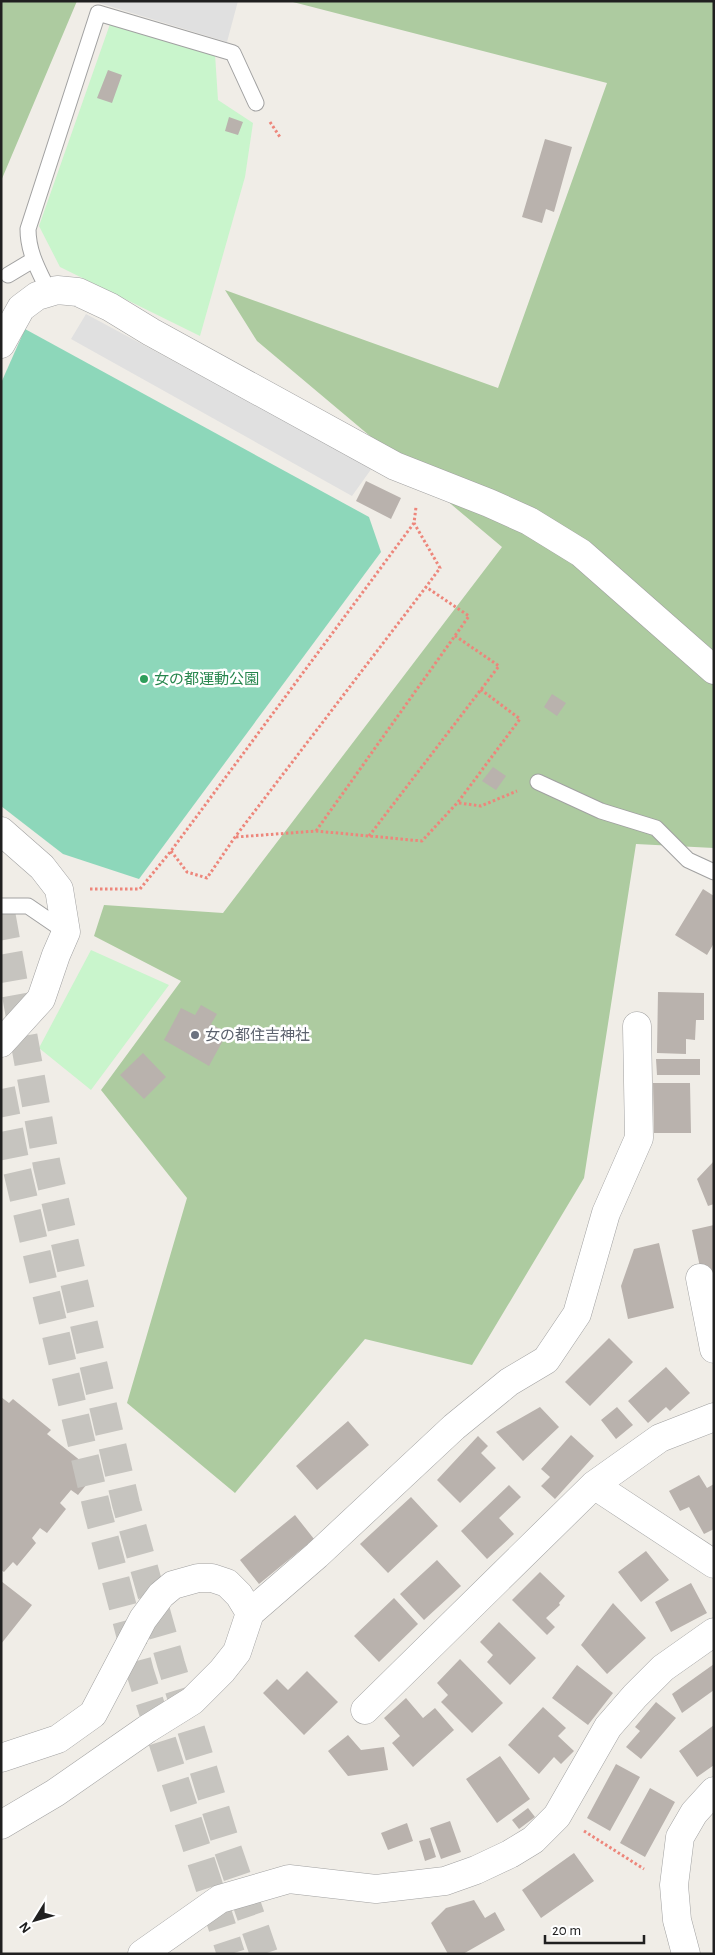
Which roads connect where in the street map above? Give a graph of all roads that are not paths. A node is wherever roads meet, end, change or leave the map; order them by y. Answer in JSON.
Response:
{"nodes":[{"id":1,"x":256,"y":104,"type":"dead end"},
{"id":2,"x":33,"y":260,"type":"junction"},
{"id":3,"x":8,"y":275,"type":"dead end"},
{"id":4,"x":49,"y":292,"type":"junction"},
{"id":5,"x":1,"y":344,"type":"edge"},
{"id":6,"x":714,"y":670,"type":"edge"},
{"id":7,"x":538,"y":782,"type":"road end"},
{"id":8,"x":1,"y":831,"type":"edge"},
{"id":9,"x":714,"y":872,"type":"edge"},
{"id":10,"x":1,"y":893,"type":"edge"},
{"id":11,"x":6,"y":906,"type":"edge"},
{"id":12,"x":66,"y":932,"type":"junction"},
{"id":13,"x":637,"y":1026,"type":"dead end"},
{"id":14,"x":1,"y":1043,"type":"edge"},
{"id":15,"x":700,"y":1278,"type":"dead end"},
{"id":16,"x":714,"y":1349,"type":"edge"},
{"id":17,"x":714,"y":1417,"type":"edge"},
{"id":18,"x":594,"y":1486,"type":"junction"},
{"id":19,"x":714,"y":1564,"type":"edge"},
{"id":20,"x":250,"y":1613,"type":"junction"},
{"id":21,"x":714,"y":1632,"type":"edge"},
{"id":22,"x":365,"y":1710,"type":"dead end"},
{"id":23,"x":1,"y":1758,"type":"edge"},
{"id":24,"x":714,"y":1791,"type":"edge"},
{"id":25,"x":1,"y":1825,"type":"edge"},
{"id":26,"x":142,"y":1954,"type":"edge"},
{"id":27,"x":686,"y":1954,"type":"edge"}],
"edges":[{"from":1,"to":2,"type":"lane"},
{"from":2,"to":3,"type":"lane"},
{"from":2,"to":4,"type":"lane"},
{"from":4,"to":5,"type":"street"},
{"from":4,"to":6,"type":"street"},
{"from":7,"to":9,"type":"lane"},
{"from":8,"to":12,"type":"street"},
{"from":10,"to":11,"type":"lane"},
{"from":11,"to":12,"type":"lane"},
{"from":12,"to":14,"type":"street"},
{"from":13,"to":20,"type":"street"},
{"from":15,"to":16,"type":"street"},
{"from":17,"to":18,"type":"street"},
{"from":18,"to":19,"type":"street"},
{"from":18,"to":22,"type":"street"},
{"from":20,"to":23,"type":"street"},
{"from":20,"to":25,"type":"street"},
{"from":21,"to":26,"type":"street"},
{"from":24,"to":27,"type":"street"}]}
